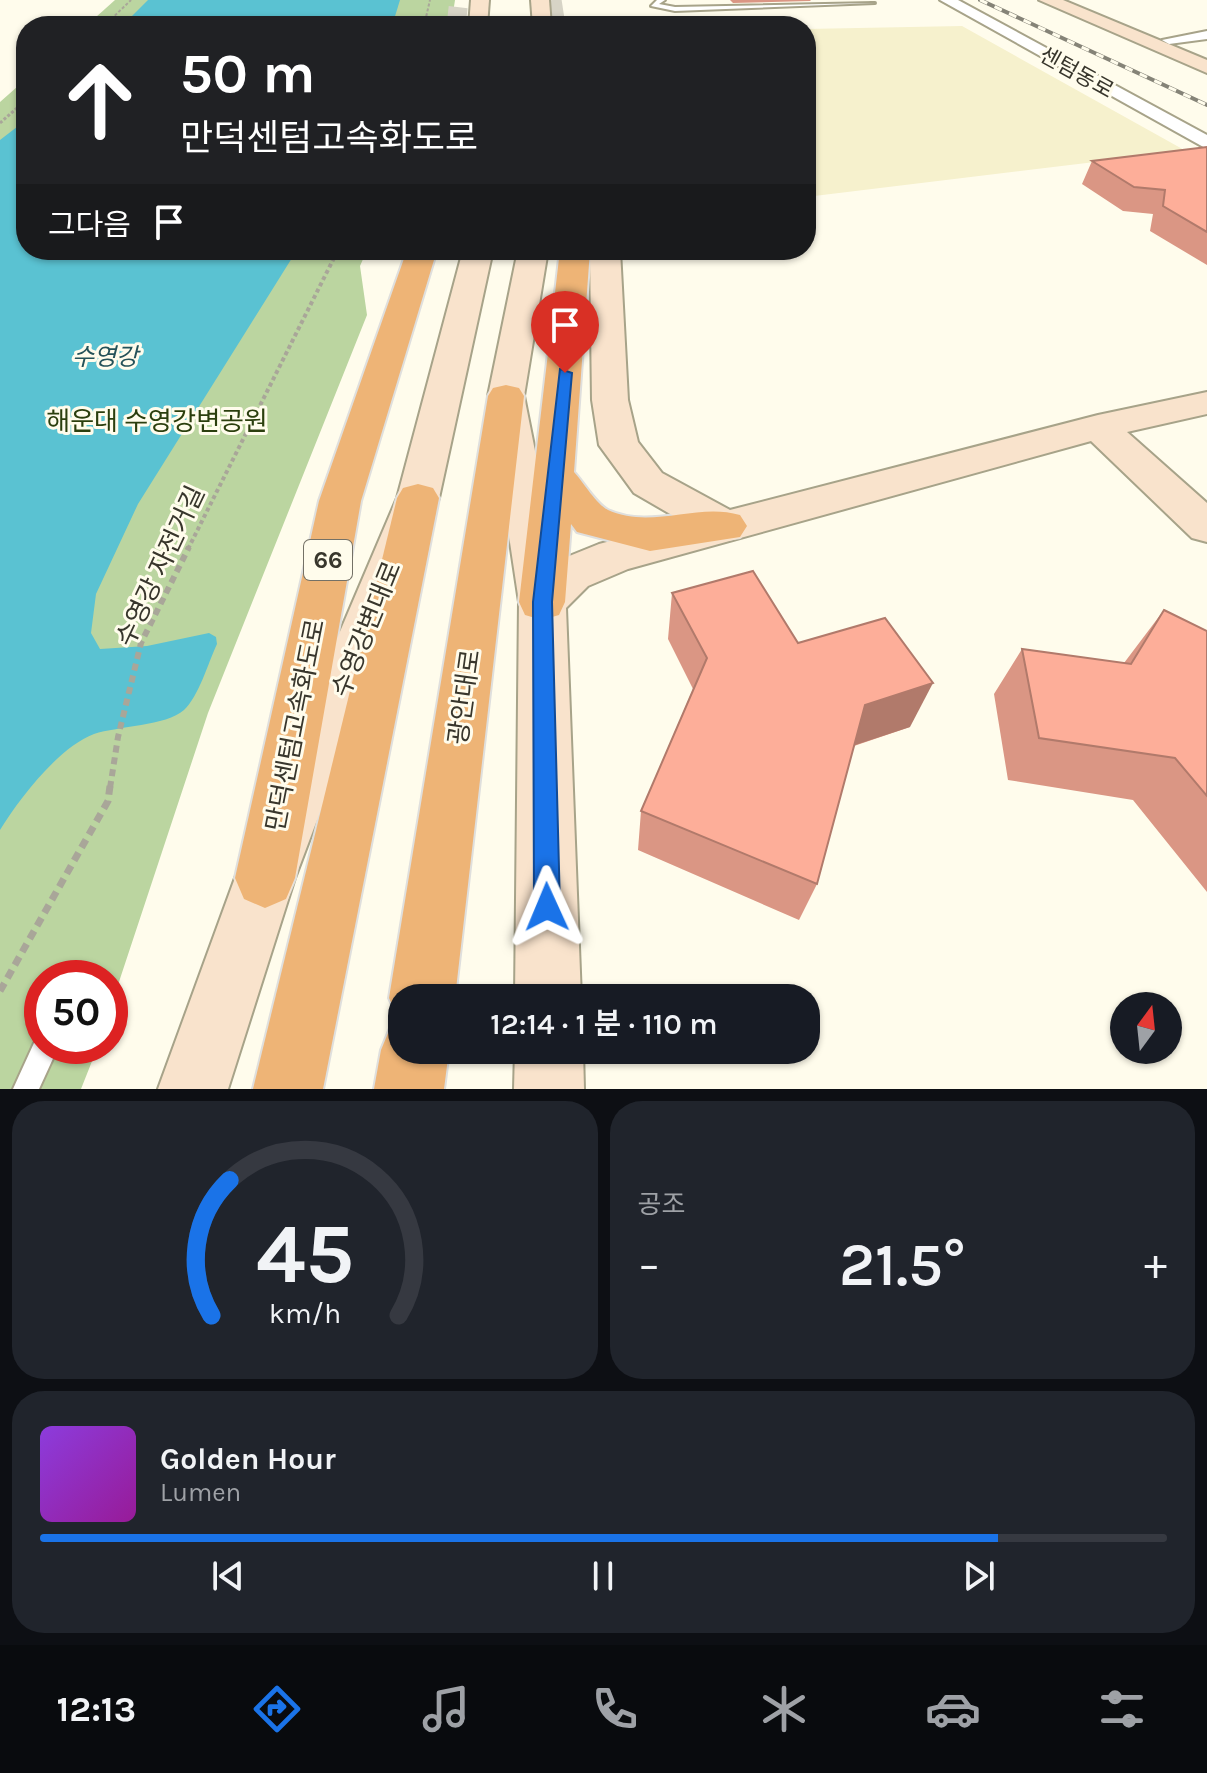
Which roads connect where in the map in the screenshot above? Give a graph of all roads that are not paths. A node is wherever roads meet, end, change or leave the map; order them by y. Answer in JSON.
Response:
{"nodes":[{"id":1,"x":662,"y":0,"type":"edge"},
{"id":2,"x":678,"y":0,"type":"edge"},
{"id":3,"x":841,"y":0,"type":"edge"},
{"id":4,"x":868,"y":0,"type":"edge"},
{"id":5,"x":947,"y":0,"type":"edge"},
{"id":6,"x":1048,"y":0,"type":"edge"},
{"id":7,"x":1078,"y":0,"type":"edge"},
{"id":8,"x":1207,"y":35,"type":"edge"},
{"id":9,"x":1169,"y":40,"type":"junction"},
{"id":10,"x":1207,"y":54,"type":"edge"},
{"id":11,"x":1207,"y":67,"type":"edge"},
{"id":12,"x":1207,"y":143,"type":"edge"},
{"id":13,"x":419,"y":260,"type":"edge"},
{"id":14,"x":476,"y":260,"type":"edge"},
{"id":15,"x":531,"y":260,"type":"edge"},
{"id":16,"x":574,"y":260,"type":"edge"},
{"id":17,"x":605,"y":260,"type":"edge"},
{"id":18,"x":506,"y":396,"type":"junction"},
{"id":19,"x":1207,"y":403,"type":"edge"},
{"id":20,"x":1098,"y":427,"type":"junction"},
{"id":21,"x":556,"y":477,"type":"junction"},
{"id":22,"x":418,"y":498,"type":"junction"},
{"id":23,"x":725,"y":526,"type":"junction"},
{"id":24,"x":1207,"y":527,"type":"edge"},
{"id":25,"x":542,"y":602,"type":"junction"},
{"id":26,"x":265,"y":878,"type":"junction"},
{"id":27,"x":424,"y":984,"type":"edge"},
{"id":28,"x":548,"y":984,"type":"edge"},
{"id":29,"x":37,"y":1064,"type":"edge"},
{"id":30,"x":413,"y":1064,"type":"edge"},
{"id":31,"x":549,"y":1064,"type":"edge"},
{"id":32,"x":26,"y":1089,"type":"edge"},
{"id":33,"x":193,"y":1089,"type":"edge"},
{"id":34,"x":288,"y":1089,"type":"edge"},
{"id":35,"x":409,"y":1089,"type":"edge"},
{"id":36,"x":549,"y":1089,"type":"edge"}],
"edges":[{"from":1,"to":4,"type":"lane"},
{"from":2,"to":3,"type":"lane"},
{"from":5,"to":12,"type":"street","name":"센텀동로"},
{"from":6,"to":11,"type":"main road"},
{"from":7,"to":9,"type":"main road"},
{"from":8,"to":9,"type":"street"},
{"from":9,"to":10,"type":"main road"},
{"from":13,"to":26,"type":"highway","name":"만덕센텀고속화도로","number":"66"},
{"from":14,"to":22,"type":"main road","name":"수영강변대로"},
{"from":15,"to":18,"type":"main road"},
{"from":16,"to":21,"type":"highway"},
{"from":17,"to":23,"type":"main road"},
{"from":18,"to":25,"type":"main road"},
{"from":18,"to":27,"type":"highway","name":"광안대로"},
{"from":19,"to":20,"type":"main road"},
{"from":20,"to":23,"type":"main road"},
{"from":20,"to":24,"type":"main road"},
{"from":21,"to":23,"type":"highway"},
{"from":21,"to":25,"type":"highway"},
{"from":22,"to":26,"type":"main road","name":"수영강변대로"},
{"from":22,"to":34,"type":"highway"},
{"from":23,"to":25,"type":"main road"},
{"from":25,"to":28,"type":"main road"},
{"from":26,"to":33,"type":"main road","name":"수영강변대로"},
{"from":29,"to":32,"type":"lane"},
{"from":30,"to":35,"type":"highway"},
{"from":31,"to":36,"type":"main road"}]}
